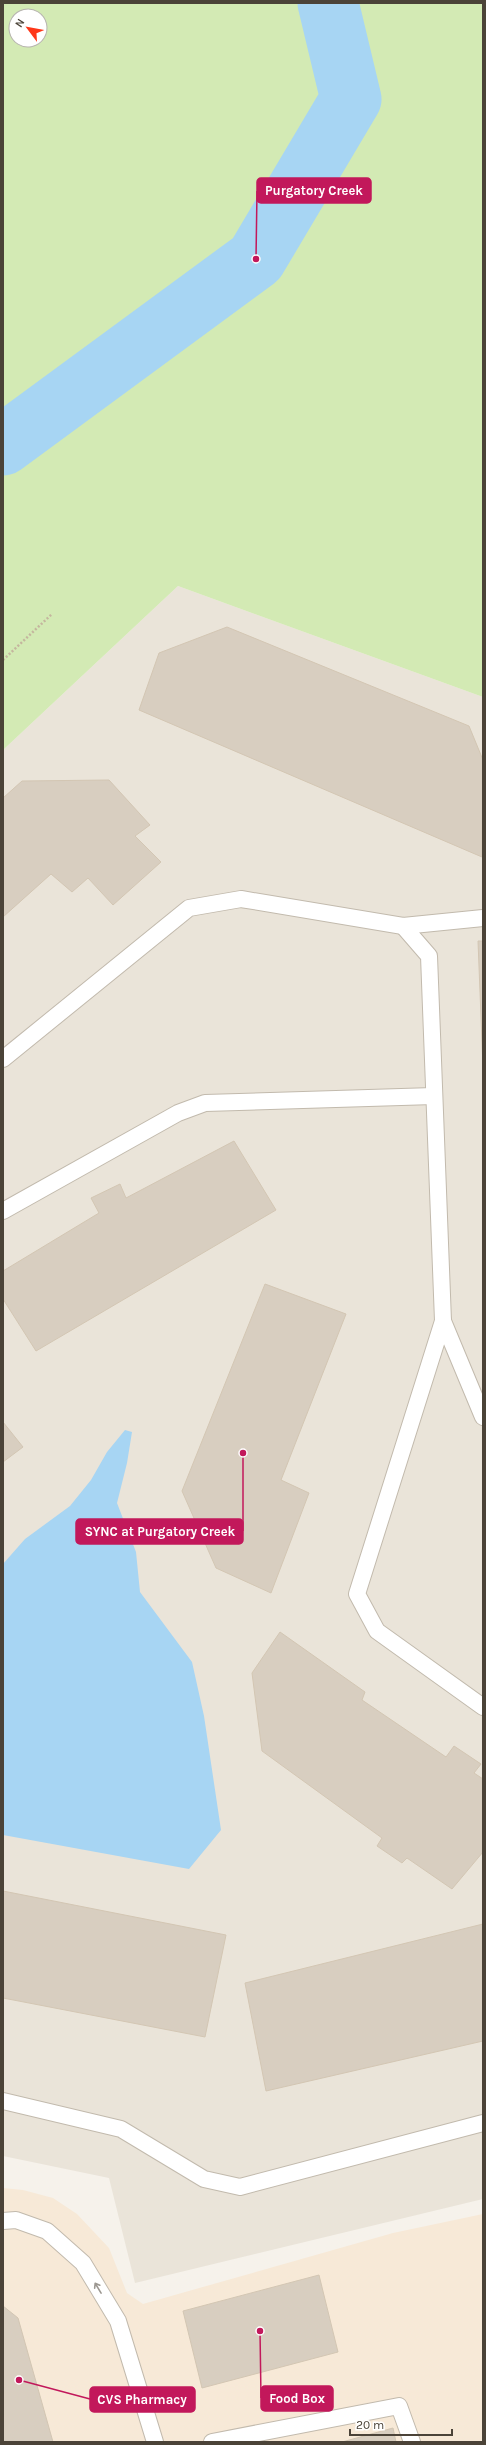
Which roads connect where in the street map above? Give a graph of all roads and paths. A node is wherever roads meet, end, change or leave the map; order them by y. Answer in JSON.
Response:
{"nodes":[{"id":1,"x":52,"y":614,"type":"dead end"},
{"id":2,"x":3,"y":660,"type":"edge"},
{"id":3,"x":483,"y":918,"type":"edge"},
{"id":4,"x":403,"y":926,"type":"junction"},
{"id":5,"x":3,"y":1059,"type":"edge"},
{"id":6,"x":434,"y":1096,"type":"junction"},
{"id":7,"x":3,"y":1211,"type":"edge"},
{"id":8,"x":443,"y":1321,"type":"junction"},
{"id":9,"x":483,"y":1417,"type":"edge"},
{"id":10,"x":483,"y":1707,"type":"edge"},
{"id":11,"x":3,"y":2101,"type":"edge"},
{"id":12,"x":483,"y":2123,"type":"edge"},
{"id":13,"x":3,"y":2221,"type":"edge"},
{"id":14,"x":155,"y":2442,"type":"edge"},
{"id":15,"x":212,"y":2442,"type":"edge"},
{"id":16,"x":412,"y":2442,"type":"edge"}],
"edges":[{"from":1,"to":2,"type":"path"},
{"from":3,"to":4,"type":"lane"},
{"from":4,"to":5,"type":"lane"},
{"from":4,"to":6,"type":"lane"},
{"from":6,"to":7,"type":"lane"},
{"from":6,"to":8,"type":"lane"},
{"from":8,"to":9,"type":"lane"},
{"from":8,"to":10,"type":"lane"},
{"from":11,"to":12,"type":"lane"},
{"from":14,"to":13,"type":"lane","one_way":true},
{"from":15,"to":16,"type":"lane"}]}
